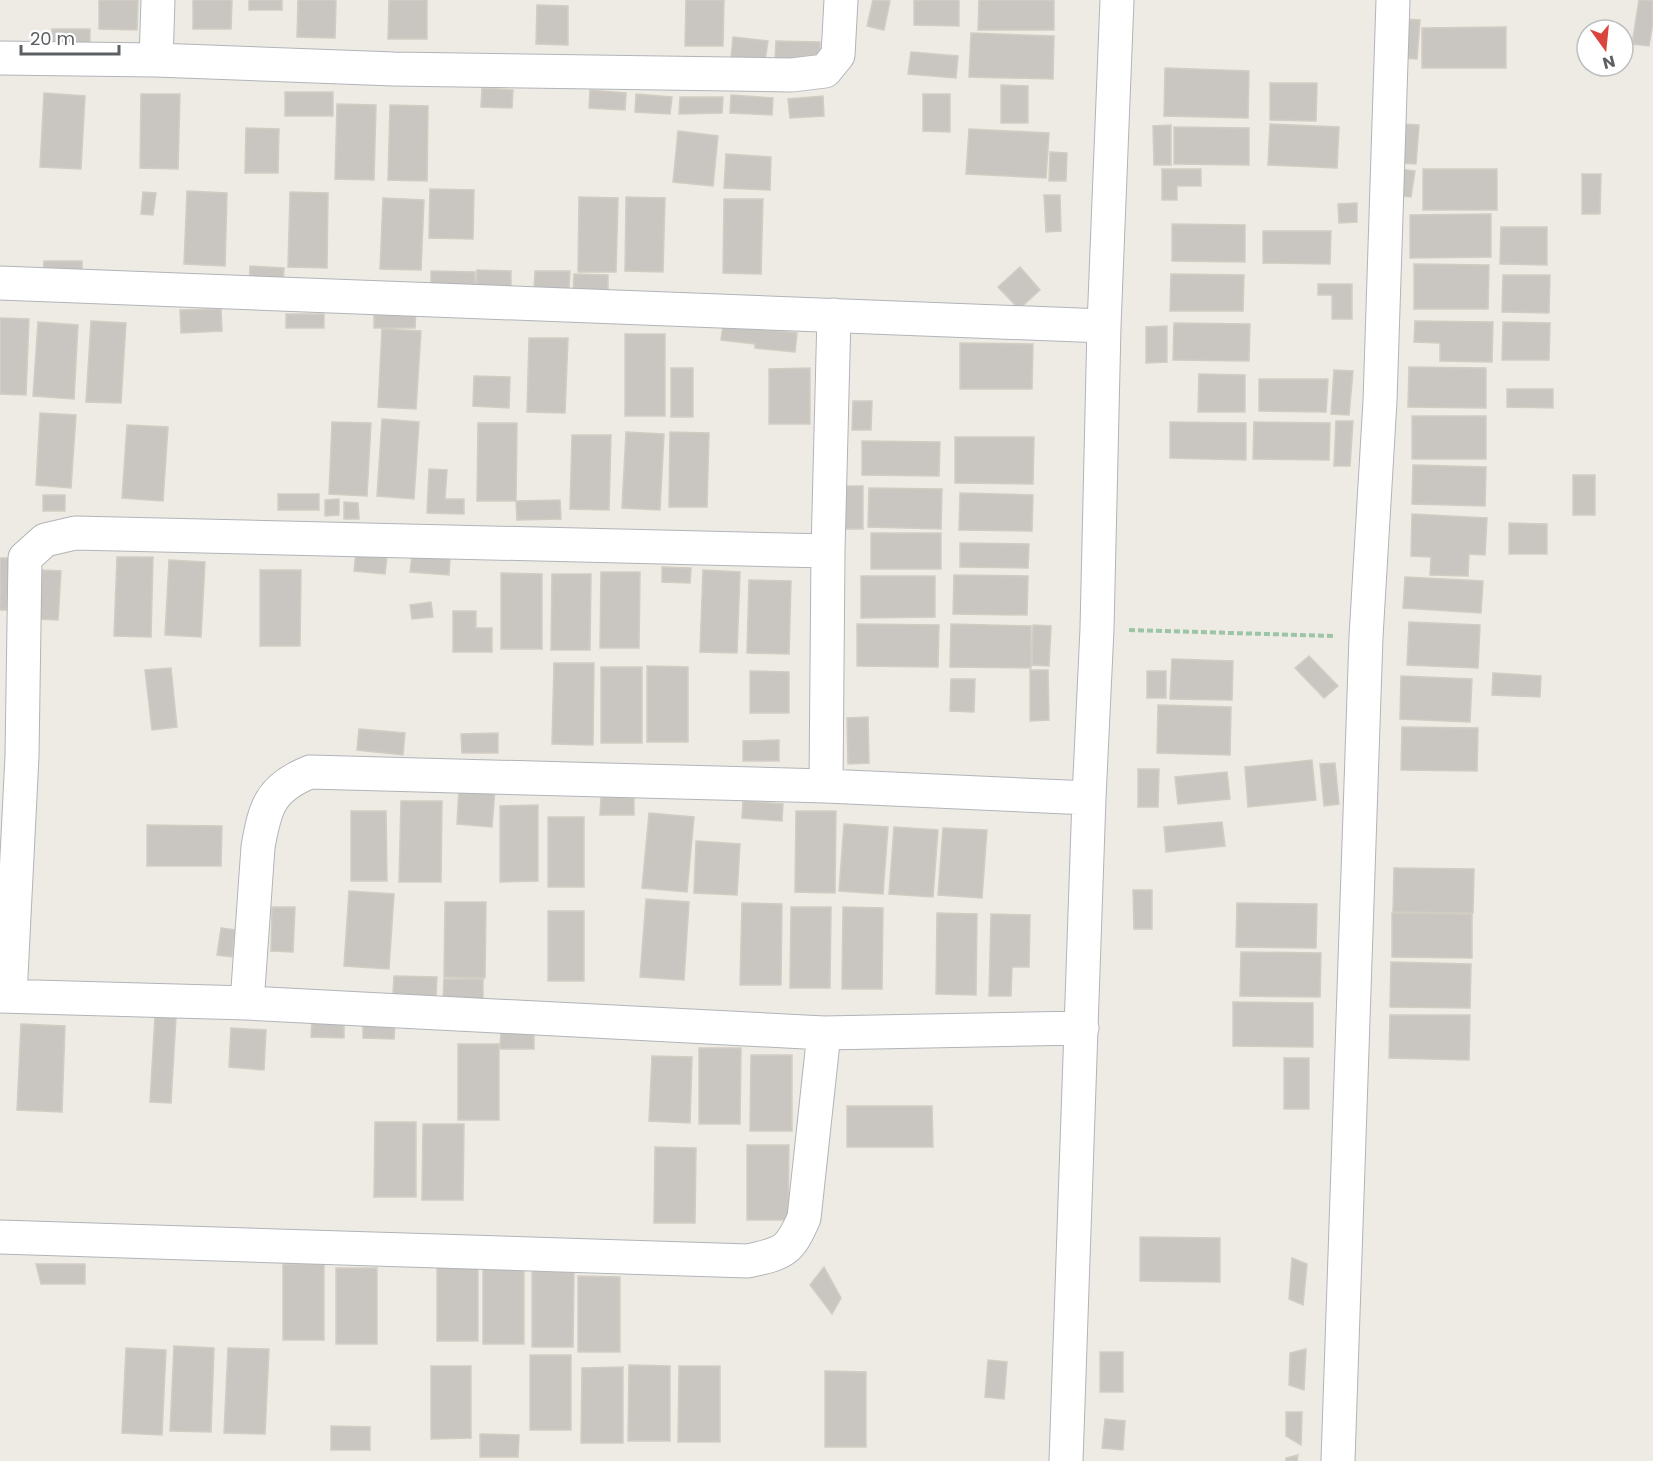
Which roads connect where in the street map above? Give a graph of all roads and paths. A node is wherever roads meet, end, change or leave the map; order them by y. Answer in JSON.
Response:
{"nodes":[{"id":1,"x":158,"y":0,"type":"edge"},
{"id":2,"x":840,"y":0,"type":"edge"},
{"id":3,"x":1117,"y":0,"type":"edge"},
{"id":4,"x":1393,"y":0,"type":"edge"},
{"id":5,"x":0,"y":58,"type":"edge"},
{"id":6,"x":156,"y":60,"type":"junction"},
{"id":7,"x":0,"y":283,"type":"edge"},
{"id":8,"x":834,"y":315,"type":"junction"},
{"id":9,"x":1104,"y":326,"type":"junction"},
{"id":10,"x":828,"y":551,"type":"junction"},
{"id":11,"x":1097,"y":629,"type":"junction"},
{"id":12,"x":1366,"y":637,"type":"junction"},
{"id":13,"x":11,"y":757,"type":"edge"},
{"id":14,"x":826,"y":786,"type":"junction"},
{"id":15,"x":1089,"y":798,"type":"junction"},
{"id":16,"x":5,"y":996,"type":"edge"},
{"id":17,"x":247,"y":1003,"type":"junction"},
{"id":18,"x":1082,"y":1028,"type":"junction"},
{"id":19,"x":824,"y":1033,"type":"junction"},
{"id":20,"x":0,"y":1237,"type":"edge"},
{"id":21,"x":1066,"y":1461,"type":"edge"},
{"id":22,"x":1338,"y":1461,"type":"edge"}],
"edges":[{"from":1,"to":6,"type":"street"},
{"from":2,"to":6,"type":"street"},
{"from":3,"to":9,"type":"street"},
{"from":4,"to":12,"type":"street"},
{"from":5,"to":6,"type":"street"},
{"from":7,"to":8,"type":"street"},
{"from":8,"to":9,"type":"street"},
{"from":8,"to":10,"type":"street"},
{"from":9,"to":11,"type":"street"},
{"from":10,"to":13,"type":"street"},
{"from":10,"to":14,"type":"street"},
{"from":11,"to":12,"type":"path"},
{"from":11,"to":15,"type":"street"},
{"from":12,"to":22,"type":"street"},
{"from":13,"to":16,"type":"street"},
{"from":14,"to":15,"type":"street"},
{"from":14,"to":17,"type":"street"},
{"from":15,"to":18,"type":"street"},
{"from":16,"to":17,"type":"street"},
{"from":17,"to":19,"type":"street"},
{"from":18,"to":19,"type":"street"},
{"from":18,"to":21,"type":"street"},
{"from":19,"to":20,"type":"street"}]}
